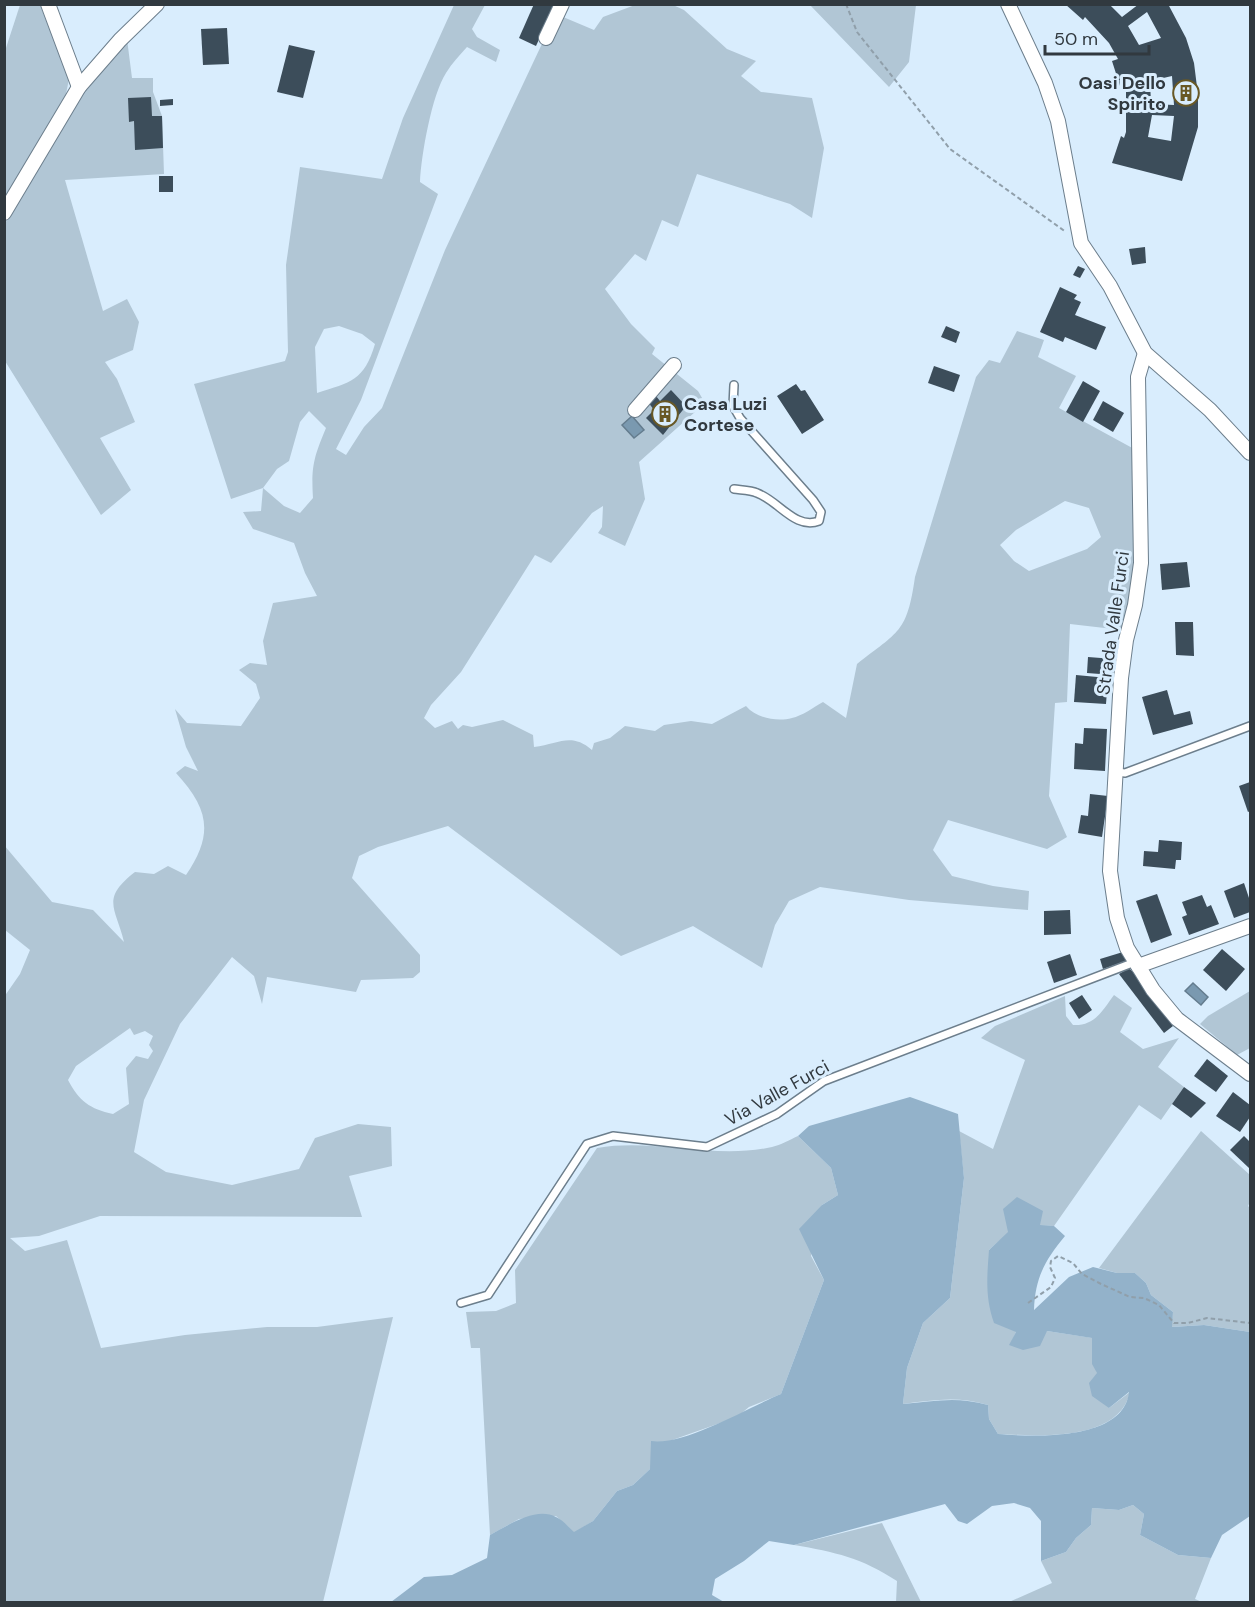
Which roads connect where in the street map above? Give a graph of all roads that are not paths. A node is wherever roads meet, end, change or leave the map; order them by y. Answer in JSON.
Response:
{"nodes":[{"id":1,"x":48,"y":4,"type":"edge"},
{"id":2,"x":157,"y":4,"type":"edge"},
{"id":3,"x":562,"y":4,"type":"edge"},
{"id":4,"x":1008,"y":4,"type":"edge"},
{"id":5,"x":546,"y":38,"type":"dead end"},
{"id":6,"x":73,"y":67,"type":"junction"},
{"id":7,"x":94,"y":68,"type":"junction"},
{"id":8,"x":79,"y":87,"type":"junction"},
{"id":9,"x":4,"y":213,"type":"edge"},
{"id":10,"x":1145,"y":353,"type":"junction"},
{"id":11,"x":674,"y":365,"type":"dead end"},
{"id":12,"x":734,"y":385,"type":"dead end"},
{"id":13,"x":635,"y":410,"type":"dead end"},
{"id":14,"x":1251,"y":453,"type":"edge"},
{"id":15,"x":734,"y":489,"type":"dead end"},
{"id":16,"x":1251,"y":726,"type":"edge"},
{"id":17,"x":1116,"y":772,"type":"junction"},
{"id":18,"x":1251,"y":926,"type":"edge"},
{"id":19,"x":1137,"y":964,"type":"junction"},
{"id":20,"x":1251,"y":1074,"type":"edge"},
{"id":21,"x":461,"y":1303,"type":"dead end"}],
"edges":[{"from":1,"to":6,"type":"street"},
{"from":2,"to":7,"type":"street"},
{"from":3,"to":5,"type":"street"},
{"from":4,"to":10,"type":"street"},
{"from":6,"to":7,"type":"street"},
{"from":6,"to":8,"type":"street"},
{"from":7,"to":8,"type":"street"},
{"from":8,"to":9,"type":"street"},
{"from":10,"to":14,"type":"street"},
{"from":10,"to":17,"type":"street","name":"Strada Valle Furci"},
{"from":11,"to":13,"type":"street"},
{"from":12,"to":15,"type":"lane"},
{"from":16,"to":17,"type":"lane"},
{"from":17,"to":19,"type":"street","name":"Strada Valle Furci"},
{"from":18,"to":19,"type":"street"},
{"from":19,"to":20,"type":"street","name":"Strada Valle Furci"},
{"from":19,"to":21,"type":"lane","name":"Via Valle Furci"}]}
